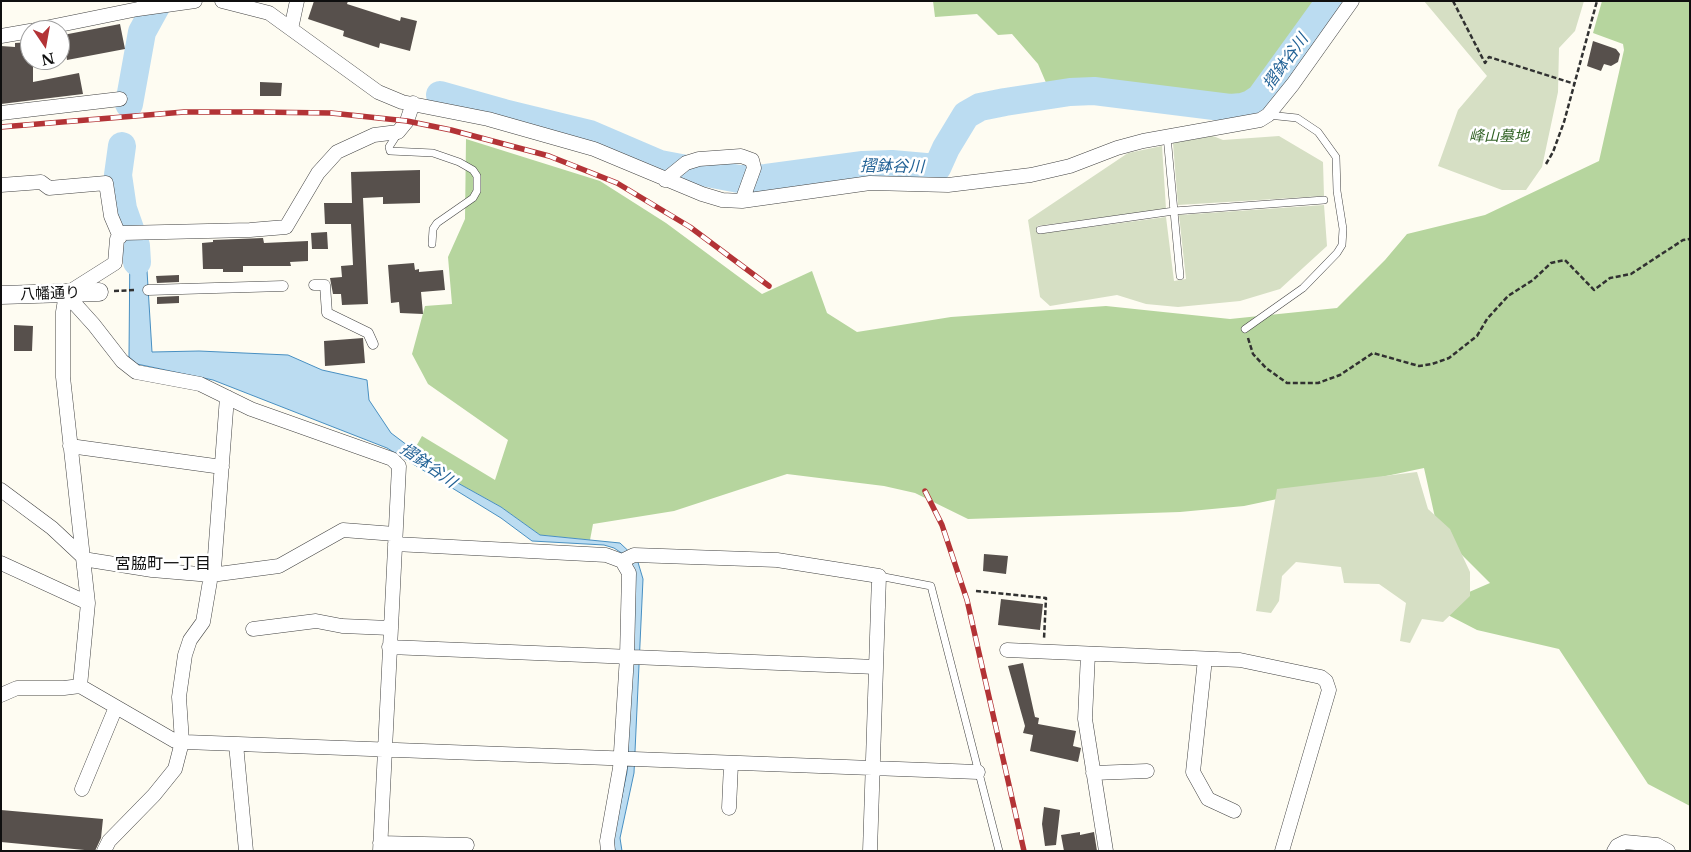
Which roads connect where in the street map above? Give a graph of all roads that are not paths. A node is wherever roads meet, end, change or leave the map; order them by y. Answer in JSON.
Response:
{"nodes":[{"id":1,"x":195,"y":1,"type":"edge"},
{"id":2,"x":222,"y":1,"type":"edge"},
{"id":3,"x":297,"y":1,"type":"edge"},
{"id":4,"x":1352,"y":1,"type":"edge"},
{"id":5,"x":70,"y":23,"type":"edge"},
{"id":6,"x":291,"y":29,"type":"junction"},
{"id":7,"x":20,"y":33,"type":"edge"},
{"id":8,"x":1,"y":36,"type":"edge"},
{"id":9,"x":120,"y":99,"type":"dead end"},
{"id":10,"x":413,"y":103,"type":"junction"},
{"id":11,"x":1,"y":112,"type":"edge"},
{"id":12,"x":1268,"y":115,"type":"junction"},
{"id":13,"x":398,"y":132,"type":"junction"},
{"id":14,"x":1167,"y":136,"type":"junction"},
{"id":15,"x":665,"y":180,"type":"junction"},
{"id":16,"x":1,"y":185,"type":"edge"},
{"id":17,"x":1324,"y":200,"type":"dead end"},
{"id":18,"x":742,"y":201,"type":"junction"},
{"id":19,"x":1174,"y":211,"type":"junction"},
{"id":20,"x":1040,"y":230,"type":"dead end"},
{"id":21,"x":126,"y":235,"type":"junction"},
{"id":22,"x":432,"y":244,"type":"dead end"},
{"id":23,"x":1180,"y":276,"type":"dead end"},
{"id":24,"x":314,"y":285,"type":"dead end"},
{"id":25,"x":283,"y":286,"type":"dead end"},
{"id":26,"x":148,"y":290,"type":"dead end"},
{"id":27,"x":100,"y":292,"type":"dead end"},
{"id":28,"x":66,"y":294,"type":"junction"},
{"id":29,"x":1,"y":295,"type":"edge"},
{"id":30,"x":1245,"y":329,"type":"road end"},
{"id":31,"x":374,"y":344,"type":"dead end"},
{"id":32,"x":227,"y":397,"type":"junction"},
{"id":33,"x":70,"y":446,"type":"junction"},
{"id":34,"x":222,"y":467,"type":"junction"},
{"id":35,"x":1,"y":490,"type":"edge"},
{"id":36,"x":79,"y":524,"type":"junction"},
{"id":37,"x":60,"y":536,"type":"junction"},
{"id":38,"x":395,"y":539,"type":"junction"},
{"id":39,"x":83,"y":558,"type":"junction"},
{"id":40,"x":627,"y":558,"type":"junction"},
{"id":41,"x":1,"y":563,"type":"edge"},
{"id":42,"x":210,"y":574,"type":"junction"},
{"id":43,"x":878,"y":576,"type":"junction"},
{"id":44,"x":88,"y":603,"type":"junction"},
{"id":45,"x":390,"y":628,"type":"junction"},
{"id":46,"x":253,"y":630,"type":"dead end"},
{"id":47,"x":390,"y":646,"type":"junction"},
{"id":48,"x":1008,"y":650,"type":"dead end"},
{"id":49,"x":1088,"y":654,"type":"junction"},
{"id":50,"x":632,"y":657,"type":"junction"},
{"id":51,"x":1205,"y":659,"type":"junction"},
{"id":52,"x":876,"y":666,"type":"junction"},
{"id":53,"x":80,"y":686,"type":"junction"},
{"id":54,"x":1,"y":695,"type":"edge"},
{"id":55,"x":116,"y":707,"type":"junction"},
{"id":56,"x":182,"y":742,"type":"junction"},
{"id":57,"x":236,"y":744,"type":"junction"},
{"id":58,"x":385,"y":750,"type":"junction"},
{"id":59,"x":628,"y":760,"type":"junction"},
{"id":60,"x":731,"y":764,"type":"junction"},
{"id":61,"x":872,"y":769,"type":"junction"},
{"id":62,"x":1147,"y":771,"type":"dead end"},
{"id":63,"x":978,"y":772,"type":"junction"},
{"id":64,"x":1094,"y":773,"type":"junction"},
{"id":65,"x":82,"y":789,"type":"dead end"},
{"id":66,"x":729,"y":808,"type":"dead end"},
{"id":67,"x":1234,"y":811,"type":"dead end"},
{"id":68,"x":467,"y":845,"type":"dead end"},
{"id":69,"x":380,"y":847,"type":"edge"},
{"id":70,"x":104,"y":851,"type":"edge"},
{"id":71,"x":246,"y":851,"type":"edge"},
{"id":72,"x":608,"y":851,"type":"edge"},
{"id":73,"x":870,"y":851,"type":"edge"},
{"id":74,"x":999,"y":851,"type":"edge"},
{"id":75,"x":1106,"y":851,"type":"edge"},
{"id":76,"x":1282,"y":851,"type":"edge"},
{"id":77,"x":1614,"y":851,"type":"edge"},
{"id":78,"x":1668,"y":851,"type":"edge"}],
"edges":[{"from":1,"to":5,"type":"street"},
{"from":2,"to":6,"type":"street"},
{"from":3,"to":6,"type":"street"},
{"from":4,"to":12,"type":"street"},
{"from":6,"to":10,"type":"street"},
{"from":7,"to":8,"type":"street"},
{"from":9,"to":11,"type":"street"},
{"from":10,"to":13,"type":"street"},
{"from":10,"to":15,"type":"street"},
{"from":12,"to":14,"type":"street"},
{"from":12,"to":30,"type":"lane"},
{"from":13,"to":21,"type":"street"},
{"from":13,"to":22,"type":"lane"},
{"from":14,"to":18,"type":"street"},
{"from":14,"to":19,"type":"lane"},
{"from":15,"to":18,"type":"street"},
{"from":15,"to":18,"type":"street"},
{"from":16,"to":21,"type":"street"},
{"from":17,"to":19,"type":"lane"},
{"from":19,"to":20,"type":"lane"},
{"from":19,"to":23,"type":"lane"},
{"from":21,"to":28,"type":"street"},
{"from":24,"to":31,"type":"street"},
{"from":25,"to":26,"type":"street"},
{"from":27,"to":28,"type":"street","name":"八幡通り"},
{"from":28,"to":29,"type":"street","name":"八幡通り"},
{"from":28,"to":32,"type":"street"},
{"from":28,"to":33,"type":"street"},
{"from":32,"to":34,"type":"street"},
{"from":32,"to":38,"type":"street"},
{"from":33,"to":34,"type":"street"},
{"from":33,"to":36,"type":"street"},
{"from":34,"to":42,"type":"street"},
{"from":35,"to":37,"type":"street"},
{"from":36,"to":37,"type":"street"},
{"from":36,"to":39,"type":"street"},
{"from":37,"to":39,"type":"street"},
{"from":38,"to":40,"type":"street"},
{"from":38,"to":42,"type":"street"},
{"from":38,"to":45,"type":"street"},
{"from":39,"to":42,"type":"street"},
{"from":39,"to":44,"type":"street"},
{"from":40,"to":43,"type":"street"},
{"from":40,"to":50,"type":"street"},
{"from":41,"to":44,"type":"street"},
{"from":42,"to":56,"type":"street"},
{"from":43,"to":52,"type":"street"},
{"from":43,"to":63,"type":"lane"},
{"from":44,"to":53,"type":"street"},
{"from":45,"to":46,"type":"street"},
{"from":45,"to":47,"type":"street"},
{"from":47,"to":50,"type":"street"},
{"from":47,"to":58,"type":"street"},
{"from":48,"to":49,"type":"street"},
{"from":49,"to":51,"type":"street"},
{"from":49,"to":64,"type":"street"},
{"from":50,"to":52,"type":"street"},
{"from":50,"to":59,"type":"street"},
{"from":51,"to":67,"type":"street"},
{"from":51,"to":76,"type":"street"},
{"from":52,"to":61,"type":"street"},
{"from":53,"to":54,"type":"street"},
{"from":53,"to":55,"type":"street"},
{"from":55,"to":56,"type":"street"},
{"from":55,"to":65,"type":"street"},
{"from":56,"to":57,"type":"street"},
{"from":56,"to":70,"type":"street"},
{"from":57,"to":58,"type":"street"},
{"from":57,"to":71,"type":"street"},
{"from":58,"to":59,"type":"street"},
{"from":58,"to":69,"type":"street"},
{"from":59,"to":60,"type":"street"},
{"from":59,"to":72,"type":"street"},
{"from":60,"to":61,"type":"street"},
{"from":60,"to":66,"type":"street"},
{"from":61,"to":63,"type":"street"},
{"from":61,"to":73,"type":"street"},
{"from":62,"to":64,"type":"street"},
{"from":63,"to":74,"type":"lane"},
{"from":64,"to":75,"type":"street"},
{"from":68,"to":69,"type":"street"},
{"from":77,"to":78,"type":"street"}]}
